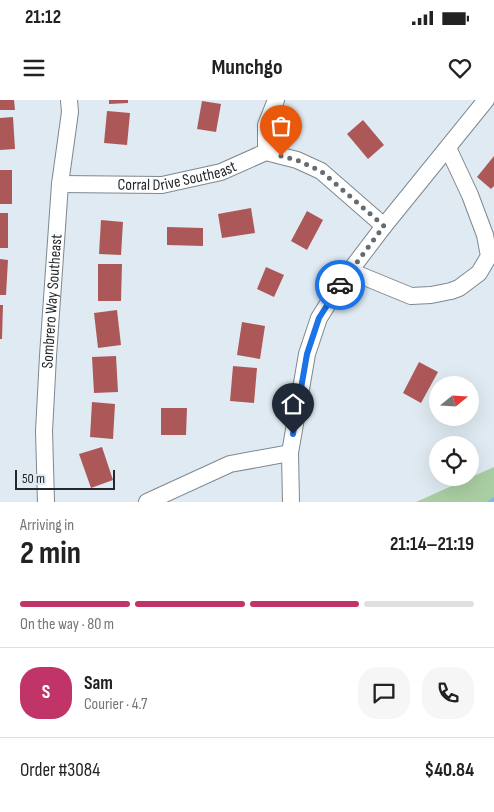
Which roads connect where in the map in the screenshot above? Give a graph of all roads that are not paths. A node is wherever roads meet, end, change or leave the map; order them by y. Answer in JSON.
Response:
{"nodes":[{"id":1,"x":69,"y":100,"type":"edge"},
{"id":2,"x":276,"y":100,"type":"edge"},
{"id":3,"x":486,"y":100,"type":"edge"},
{"id":4,"x":448,"y":148,"type":"junction"},
{"id":5,"x":266,"y":152,"type":"junction"},
{"id":6,"x":60,"y":184,"type":"junction"},
{"id":7,"x":384,"y":226,"type":"junction"},
{"id":8,"x":350,"y":271,"type":"junction"},
{"id":9,"x":290,"y":453,"type":"junction"},
{"id":10,"x":46,"y":502,"type":"edge"},
{"id":11,"x":147,"y":502,"type":"edge"},
{"id":12,"x":291,"y":502,"type":"edge"}],
"edges":[{"from":1,"to":6,"type":"street","name":"Sombrero Way Southeast"},
{"from":2,"to":5,"type":"street"},
{"from":3,"to":4,"type":"street"},
{"from":4,"to":7,"type":"street"},
{"from":4,"to":8,"type":"street"},
{"from":5,"to":6,"type":"street","name":"Corral Drive Southeast"},
{"from":5,"to":7,"type":"street"},
{"from":6,"to":10,"type":"street","name":"Sombrero Way Southeast"},
{"from":7,"to":8,"type":"street"},
{"from":8,"to":9,"type":"street"},
{"from":9,"to":11,"type":"street"},
{"from":9,"to":12,"type":"street"}]}
